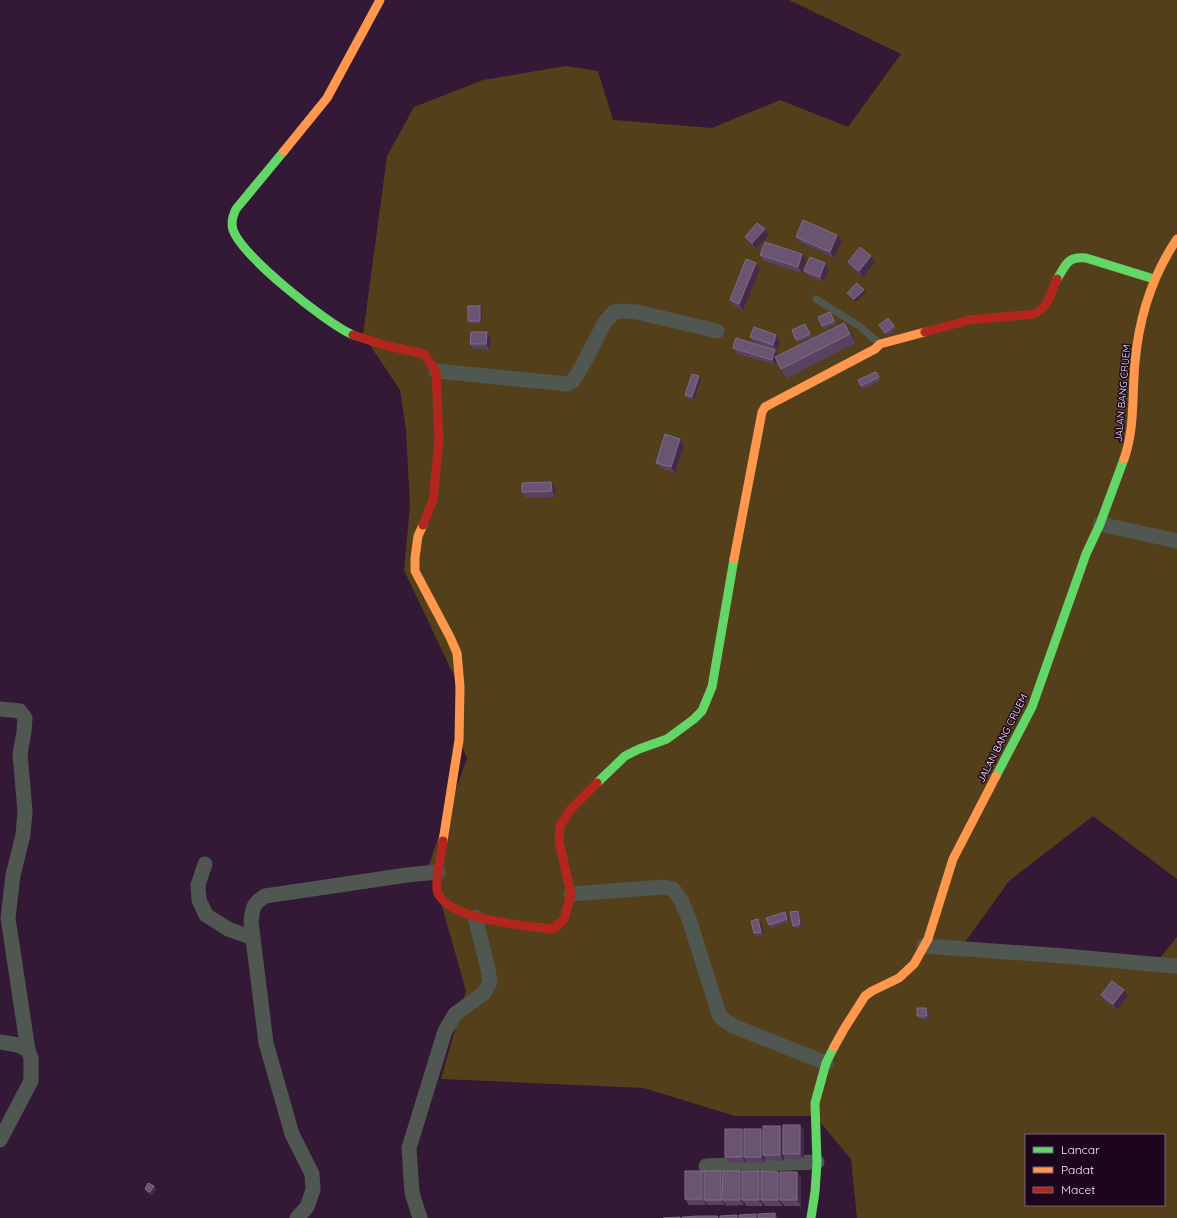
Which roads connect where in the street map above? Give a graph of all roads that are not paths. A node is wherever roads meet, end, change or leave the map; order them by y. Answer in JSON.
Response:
{"nodes":[{"id":1,"x":380,"y":0,"type":"edge"},
{"id":2,"x":1177,"y":239,"type":"edge"},
{"id":3,"x":1154,"y":279,"type":"junction"},
{"id":4,"x":816,"y":299,"type":"dead end"},
{"id":5,"x":717,"y":331,"type":"dead end"},
{"id":6,"x":880,"y":344,"type":"junction"},
{"id":7,"x":436,"y":371,"type":"junction"},
{"id":8,"x":1100,"y":524,"type":"junction"},
{"id":9,"x":1177,"y":542,"type":"edge"},
{"id":10,"x":0,"y":709,"type":"edge"},
{"id":11,"x":205,"y":864,"type":"dead end"},
{"id":12,"x":438,"y":872,"type":"junction"},
{"id":13,"x":571,"y":894,"type":"junction"},
{"id":14,"x":475,"y":917,"type":"junction"},
{"id":15,"x":254,"y":938,"type":"junction"},
{"id":16,"x":924,"y":946,"type":"junction"},
{"id":17,"x":1177,"y":966,"type":"edge"},
{"id":18,"x":0,"y":1042,"type":"edge"},
{"id":19,"x":28,"y":1050,"type":"junction"},
{"id":20,"x":826,"y":1063,"type":"junction"},
{"id":21,"x":0,"y":1140,"type":"edge"},
{"id":22,"x":817,"y":1162,"type":"junction"},
{"id":23,"x":706,"y":1166,"type":"dead end"},
{"id":24,"x":297,"y":1218,"type":"edge"},
{"id":25,"x":420,"y":1218,"type":"edge"},
{"id":26,"x":811,"y":1218,"type":"edge"}],
"edges":[{"from":1,"to":7,"type":"street"},
{"from":2,"to":3,"type":"street","name":"JALAN BANG CRUEM"},
{"from":3,"to":6,"type":"street"},
{"from":3,"to":8,"type":"street","name":"JALAN BANG CRUEM"},
{"from":4,"to":6,"type":"lane"},
{"from":5,"to":7,"type":"street"},
{"from":6,"to":13,"type":"street"},
{"from":7,"to":12,"type":"street"},
{"from":8,"to":9,"type":"street"},
{"from":8,"to":16,"type":"street","name":"JALAN BANG CRUEM"},
{"from":10,"to":19,"type":"street"},
{"from":11,"to":15,"type":"street"},
{"from":12,"to":14,"type":"street"},
{"from":12,"to":15,"type":"street"},
{"from":13,"to":14,"type":"street"},
{"from":13,"to":20,"type":"street"},
{"from":14,"to":25,"type":"street"},
{"from":15,"to":24,"type":"street"},
{"from":16,"to":17,"type":"street"},
{"from":16,"to":20,"type":"street","name":"JALAN BANG CRUEM"},
{"from":18,"to":19,"type":"street"},
{"from":19,"to":21,"type":"street"},
{"from":20,"to":22,"type":"street","name":"JALAN BANG CRUEM"},
{"from":22,"to":23,"type":"street"},
{"from":22,"to":26,"type":"street","name":"JALAN BANG CRUEM"}]}
